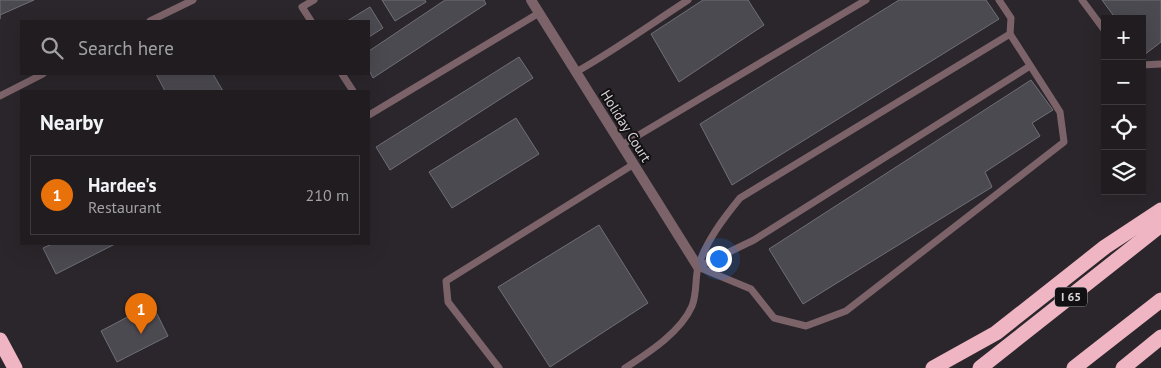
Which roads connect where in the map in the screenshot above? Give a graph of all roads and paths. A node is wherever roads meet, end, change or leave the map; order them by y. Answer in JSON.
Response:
{"nodes":[{"id":1,"x":193,"y":0,"type":"edge"},
{"id":2,"x":314,"y":0,"type":"edge"},
{"id":3,"x":531,"y":0,"type":"edge"},
{"id":4,"x":688,"y":0,"type":"edge"},
{"id":5,"x":866,"y":0,"type":"edge"},
{"id":6,"x":999,"y":0,"type":"edge"},
{"id":7,"x":1082,"y":0,"type":"edge"},
{"id":8,"x":539,"y":13,"type":"junction"},
{"id":9,"x":152,"y":20,"type":"edge"},
{"id":10,"x":310,"y":20,"type":"edge"},
{"id":11,"x":1101,"y":26,"type":"edge"},
{"id":12,"x":1010,"y":34,"type":"junction"},
{"id":13,"x":1161,"y":64,"type":"edge"},
{"id":14,"x":1146,"y":65,"type":"edge"},
{"id":15,"x":1030,"y":66,"type":"junction"},
{"id":16,"x":576,"y":72,"type":"junction"},
{"id":17,"x":41,"y":75,"type":"edge"},
{"id":18,"x":343,"y":75,"type":"edge"},
{"id":19,"x":352,"y":90,"type":"edge"},
{"id":20,"x":0,"y":96,"type":"edge"},
{"id":21,"x":370,"y":114,"type":"edge"},
{"id":22,"x":622,"y":145,"type":"junction"},
{"id":23,"x":634,"y":164,"type":"junction"},
{"id":24,"x":1161,"y":210,"type":"edge"},
{"id":25,"x":1161,"y":225,"type":"edge"},
{"id":26,"x":698,"y":267,"type":"junction"},
{"id":27,"x":1161,"y":300,"type":"edge"},
{"id":28,"x":1161,"y":337,"type":"edge"},
{"id":29,"x":0,"y":340,"type":"edge"},
{"id":30,"x":15,"y":368,"type":"edge"},
{"id":31,"x":499,"y":368,"type":"edge"},
{"id":32,"x":624,"y":368,"type":"edge"},
{"id":33,"x":932,"y":368,"type":"edge"},
{"id":34,"x":980,"y":368,"type":"edge"},
{"id":35,"x":1074,"y":368,"type":"edge"},
{"id":36,"x":1123,"y":368,"type":"edge"}],
"edges":[{"from":1,"to":9,"type":"lane"},
{"from":2,"to":10,"type":"lane"},
{"from":3,"to":8,"type":"street","name":"Holiday Court"},
{"from":4,"to":16,"type":"lane"},
{"from":5,"to":22,"type":"lane"},
{"from":6,"to":12,"type":"lane"},
{"from":7,"to":11,"type":"lane"},
{"from":8,"to":16,"type":"street","name":"Holiday Court"},
{"from":8,"to":21,"type":"lane"},
{"from":12,"to":15,"type":"lane"},
{"from":12,"to":26,"type":"lane"},
{"from":13,"to":14,"type":"lane"},
{"from":15,"to":26,"type":"lane"},
{"from":15,"to":26,"type":"lane"},
{"from":16,"to":22,"type":"street","name":"Holiday Court"},
{"from":17,"to":20,"type":"lane"},
{"from":18,"to":19,"type":"lane"},
{"from":22,"to":23,"type":"street","name":"Holiday Court"},
{"from":23,"to":26,"type":"street","name":"Holiday Court"},
{"from":23,"to":31,"type":"lane"},
{"from":24,"to":33,"type":"highway"},
{"from":25,"to":34,"type":"highway","number":"I 65"},
{"from":26,"to":32,"type":"lane"},
{"from":27,"to":35,"type":"highway"},
{"from":28,"to":36,"type":"highway"},
{"from":29,"to":30,"type":"highway"}]}
